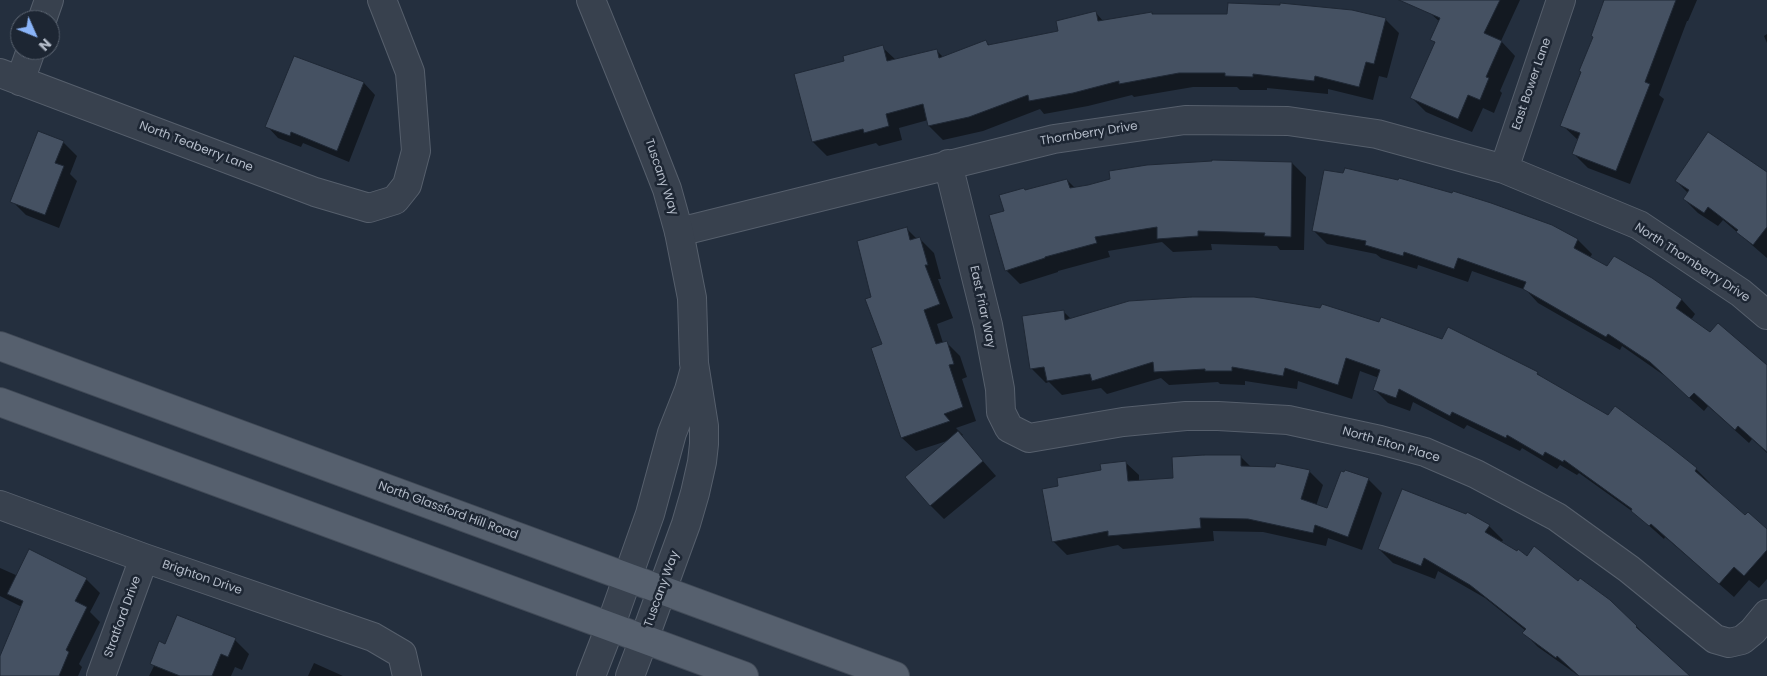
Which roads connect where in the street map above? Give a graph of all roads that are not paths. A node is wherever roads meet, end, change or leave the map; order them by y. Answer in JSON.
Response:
{"nodes":[{"id":1,"x":382,"y":0,"type":"edge"},
{"id":2,"x":591,"y":0,"type":"edge"},
{"id":3,"x":1561,"y":0,"type":"edge"},
{"id":4,"x":23,"y":60,"type":"edge"},
{"id":5,"x":10,"y":77,"type":"edge"},
{"id":6,"x":948,"y":164,"type":"junction"},
{"id":7,"x":1504,"y":169,"type":"junction"},
{"id":8,"x":680,"y":232,"type":"junction"},
{"id":9,"x":1767,"y":314,"type":"edge"},
{"id":10,"x":0,"y":346,"type":"edge"},
{"id":11,"x":694,"y":363,"type":"junction"},
{"id":12,"x":0,"y":402,"type":"edge"},
{"id":13,"x":1029,"y":438,"type":"joint"},
{"id":14,"x":0,"y":505,"type":"edge"},
{"id":15,"x":144,"y":558,"type":"junction"},
{"id":16,"x":628,"y":577,"type":"junction"},
{"id":17,"x":662,"y":590,"type":"junction"},
{"id":18,"x":1767,"y":614,"type":"edge"},
{"id":19,"x":610,"y":627,"type":"junction"},
{"id":20,"x":644,"y":639,"type":"junction"},
{"id":21,"x":404,"y":665,"type":"edge"},
{"id":22,"x":101,"y":676,"type":"edge"},
{"id":23,"x":591,"y":676,"type":"edge"},
{"id":24,"x":630,"y":676,"type":"edge"},
{"id":25,"x":744,"y":676,"type":"edge"},
{"id":26,"x":895,"y":676,"type":"edge"}],
"edges":[{"from":1,"to":5,"type":"street","name":"North Teaberry Lane"},
{"from":2,"to":8,"type":"street","name":"Tuscany Way"},
{"from":3,"to":7,"type":"street","name":"East Bower Lane"},
{"from":4,"to":5,"type":"street"},
{"from":6,"to":7,"type":"street","name":"Thornberry Drive"},
{"from":6,"to":8,"type":"street","name":"Thornberry Drive"},
{"from":6,"to":13,"type":"street","name":"East Friar Way"},
{"from":7,"to":9,"type":"street","name":"North Thornberry Drive"},
{"from":8,"to":11,"type":"street","name":"Tuscany Way"},
{"from":10,"to":16,"type":"main road","name":"North Glassford Hill Road"},
{"from":11,"to":16,"type":"street","name":"Tuscany Way"},
{"from":11,"to":17,"type":"street","name":"Tuscany Way"},
{"from":12,"to":19,"type":"main road"},
{"from":13,"to":18,"type":"street","name":"North Elton Place"},
{"from":14,"to":15,"type":"street","name":"Brighton Drive"},
{"from":15,"to":21,"type":"street","name":"Brighton Drive"},
{"from":15,"to":22,"type":"street","name":"Stratford Drive"},
{"from":16,"to":17,"type":"main road","name":"North Glassford Hill Road"},
{"from":16,"to":19,"type":"street","name":"Tuscany Way"},
{"from":17,"to":20,"type":"street","name":"Tuscany Way"},
{"from":17,"to":26,"type":"main road","name":"North Glassford Hill Road"},
{"from":19,"to":20,"type":"main road"},
{"from":19,"to":23,"type":"street","name":"Tuscany Way"},
{"from":20,"to":24,"type":"street","name":"Tuscany Way"},
{"from":20,"to":25,"type":"main road"}]}
